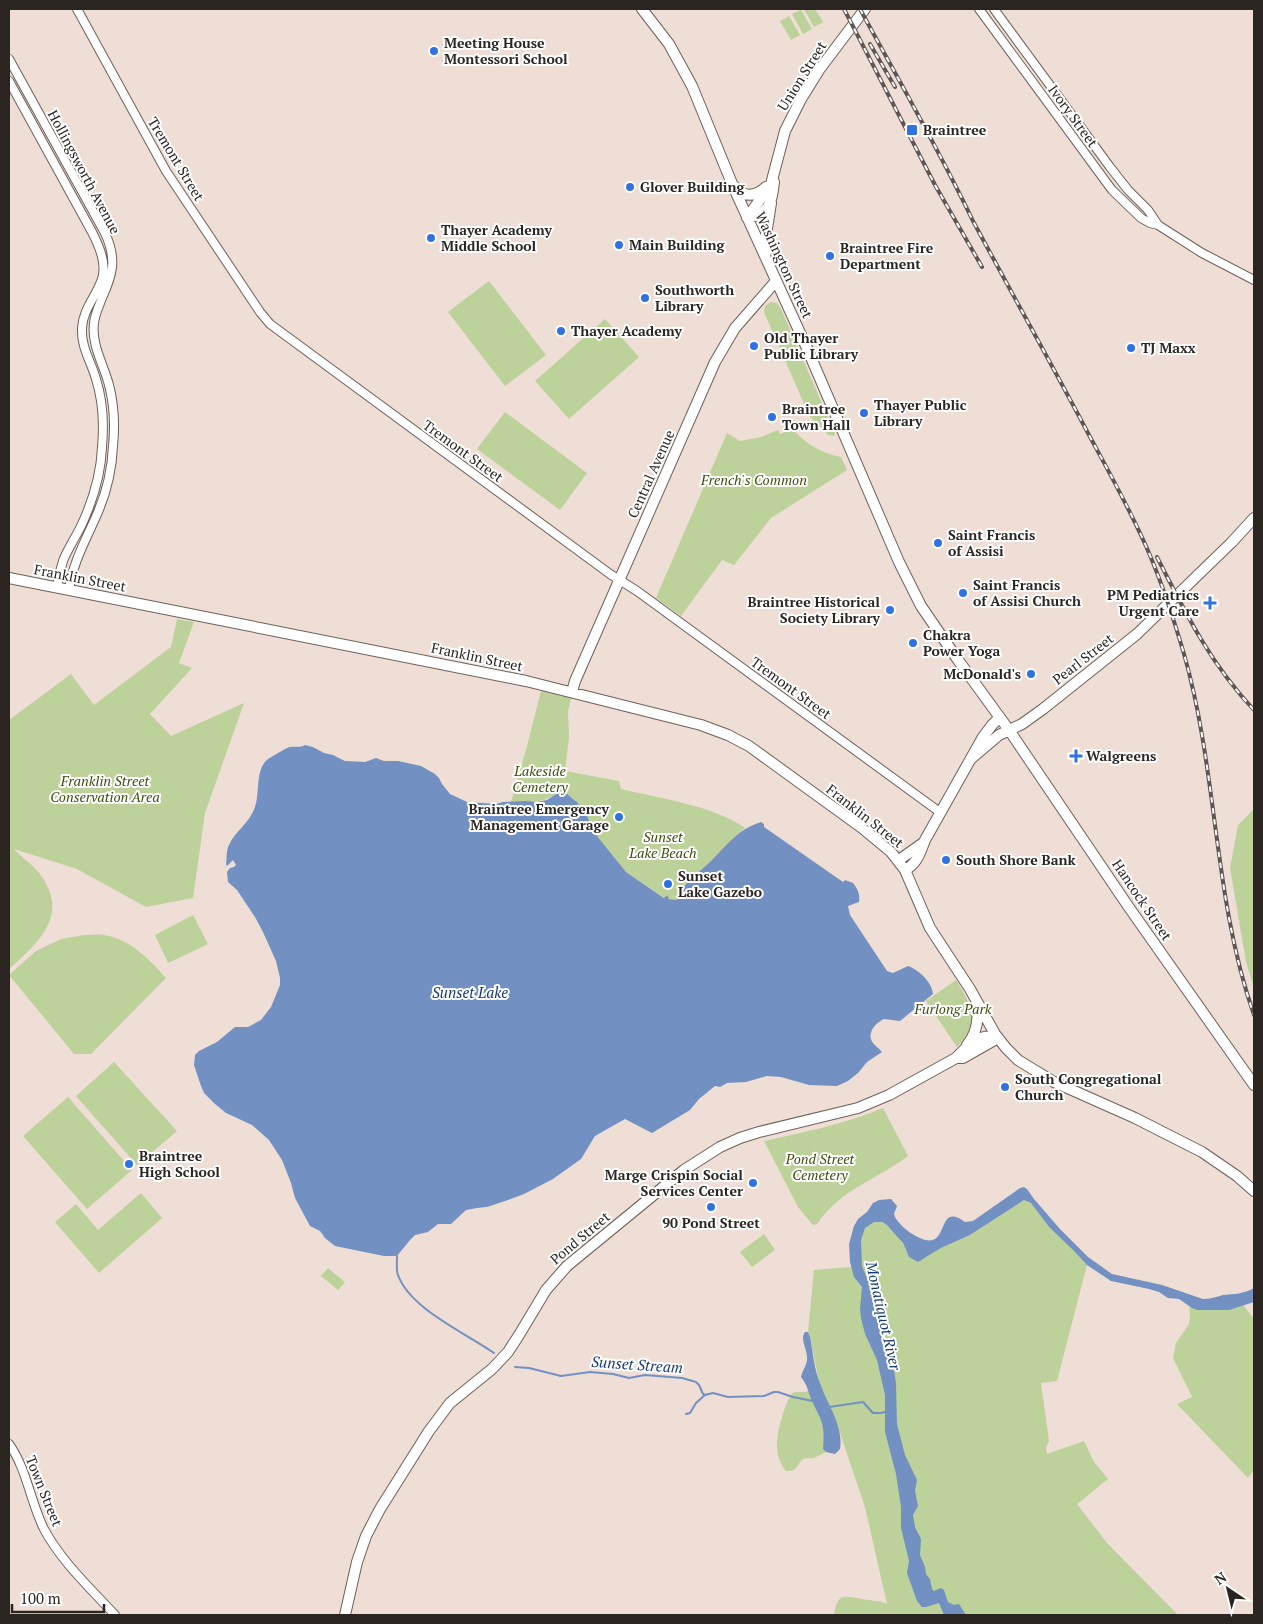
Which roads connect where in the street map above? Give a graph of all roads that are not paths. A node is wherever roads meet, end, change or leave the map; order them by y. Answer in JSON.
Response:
{"nodes":[{"id":1,"x":77,"y":9,"type":"edge"},
{"id":2,"x":642,"y":9,"type":"edge"},
{"id":3,"x":865,"y":9,"type":"edge"},
{"id":4,"x":981,"y":9,"type":"edge"},
{"id":5,"x":994,"y":9,"type":"edge"},
{"id":6,"x":1005,"y":24,"type":"junction"},
{"id":7,"x":10,"y":64,"type":"edge"},
{"id":8,"x":9,"y":81,"type":"edge"},
{"id":9,"x":776,"y":166,"type":"junction"},
{"id":10,"x":733,"y":186,"type":"junction"},
{"id":11,"x":772,"y":201,"type":"junction"},
{"id":12,"x":94,"y":214,"type":"junction"},
{"id":13,"x":747,"y":218,"type":"junction"},
{"id":14,"x":85,"y":219,"type":"junction"},
{"id":15,"x":1158,"y":225,"type":"junction"},
{"id":16,"x":767,"y":262,"type":"junction"},
{"id":17,"x":776,"y":280,"type":"junction"},
{"id":18,"x":1254,"y":280,"type":"edge"},
{"id":19,"x":82,"y":323,"type":"junction"},
{"id":20,"x":94,"y":324,"type":"junction"},
{"id":21,"x":103,"y":422,"type":"junction"},
{"id":22,"x":113,"y":422,"type":"junction"},
{"id":23,"x":1254,"y":518,"type":"edge"},
{"id":24,"x":9,"y":578,"type":"edge"},
{"id":25,"x":619,"y":580,"type":"junction"},
{"id":26,"x":57,"y":587,"type":"junction"},
{"id":27,"x":69,"y":590,"type":"junction"},
{"id":28,"x":572,"y":692,"type":"junction"},
{"id":29,"x":999,"y":718,"type":"junction"},
{"id":30,"x":1009,"y":730,"type":"junction"},
{"id":31,"x":972,"y":758,"type":"junction"},
{"id":32,"x":941,"y":813,"type":"junction"},
{"id":33,"x":925,"y":840,"type":"junction"},
{"id":34,"x":899,"y":860,"type":"junction"},
{"id":35,"x":905,"y":870,"type":"junction"},
{"id":36,"x":973,"y":994,"type":"junction"},
{"id":37,"x":998,"y":1038,"type":"junction"},
{"id":38,"x":965,"y":1048,"type":"junction"},
{"id":39,"x":956,"y":1058,"type":"junction"},
{"id":40,"x":1254,"y":1085,"type":"edge"},
{"id":41,"x":1254,"y":1191,"type":"edge"},
{"id":42,"x":9,"y":1444,"type":"edge"},
{"id":43,"x":114,"y":1615,"type":"edge"},
{"id":44,"x":344,"y":1615,"type":"edge"}],
"edges":[{"from":1,"to":25,"type":"street","name":"Tremont Street"},
{"from":2,"to":10,"type":"main road","name":"Washington Street"},
{"from":3,"to":9,"type":"main road","name":"Union Street"},
{"from":4,"to":6,"type":"street"},
{"from":4,"to":15,"type":"street","name":"Ivory Street"},
{"from":5,"to":6,"type":"street","name":"Ivory Street"},
{"from":6,"to":15,"type":"street","name":"Ivory Street"},
{"from":7,"to":12,"type":"street","name":"Hollingsworth Avenue"},
{"from":8,"to":14,"type":"street","name":"Hollingsworth Avenue"},
{"from":9,"to":10,"type":"main road"},
{"from":9,"to":11,"type":"main road","name":"Union Street"},
{"from":9,"to":13,"type":"main road","name":"Union Street"},
{"from":10,"to":13,"type":"main road","name":"Washington Street"},
{"from":11,"to":13,"type":"main road"},
{"from":11,"to":16,"type":"main road","name":"Union Street"},
{"from":12,"to":14,"type":"street"},
{"from":12,"to":20,"type":"street","name":"Hollingsworth Avenue"},
{"from":13,"to":16,"type":"main road","name":"Washington Street"},
{"from":14,"to":19,"type":"street","name":"Hollingsworth Avenue"},
{"from":15,"to":18,"type":"street","name":"Ivory Street"},
{"from":16,"to":17,"type":"main road","name":"Washington Street"},
{"from":17,"to":25,"type":"main road","name":"Central Avenue"},
{"from":17,"to":29,"type":"main road","name":"Washington Street"},
{"from":19,"to":20,"type":"street"},
{"from":19,"to":21,"type":"street","name":"Hollingsworth Avenue"},
{"from":20,"to":22,"type":"street","name":"Hollingsworth Avenue"},
{"from":21,"to":22,"type":"street"},
{"from":21,"to":26,"type":"street","name":"Hollingsworth Avenue"},
{"from":22,"to":27,"type":"street","name":"Hollingsworth Avenue"},
{"from":23,"to":30,"type":"main road","name":"Pearl Street"},
{"from":24,"to":26,"type":"main road","name":"Franklin Street"},
{"from":25,"to":28,"type":"main road","name":"Central Avenue"},
{"from":25,"to":32,"type":"street","name":"Tremont Street"},
{"from":26,"to":27,"type":"main road","name":"Franklin Street"},
{"from":27,"to":28,"type":"main road","name":"Franklin Street"},
{"from":28,"to":34,"type":"main road","name":"Franklin Street"},
{"from":29,"to":30,"type":"main road","name":"Washington Street"},
{"from":29,"to":31,"type":"main road"},
{"from":30,"to":31,"type":"main road"},
{"from":30,"to":40,"type":"main road","name":"Hancock Street"},
{"from":31,"to":32,"type":"main road"},
{"from":32,"to":33,"type":"main road"},
{"from":33,"to":34,"type":"main road"},
{"from":33,"to":35,"type":"main road"},
{"from":34,"to":35,"type":"main road"},
{"from":35,"to":36,"type":"main road"},
{"from":36,"to":37,"type":"main road"},
{"from":36,"to":38,"type":"main road"},
{"from":37,"to":38,"type":"main road","name":"Pond Street"},
{"from":37,"to":39,"type":"main road","name":"Pond Street"},
{"from":37,"to":41,"type":"main road"},
{"from":38,"to":39,"type":"main road","name":"Pond Street"},
{"from":39,"to":44,"type":"main road","name":"Pond Street"},
{"from":42,"to":43,"type":"street","name":"Town Street"}]}
